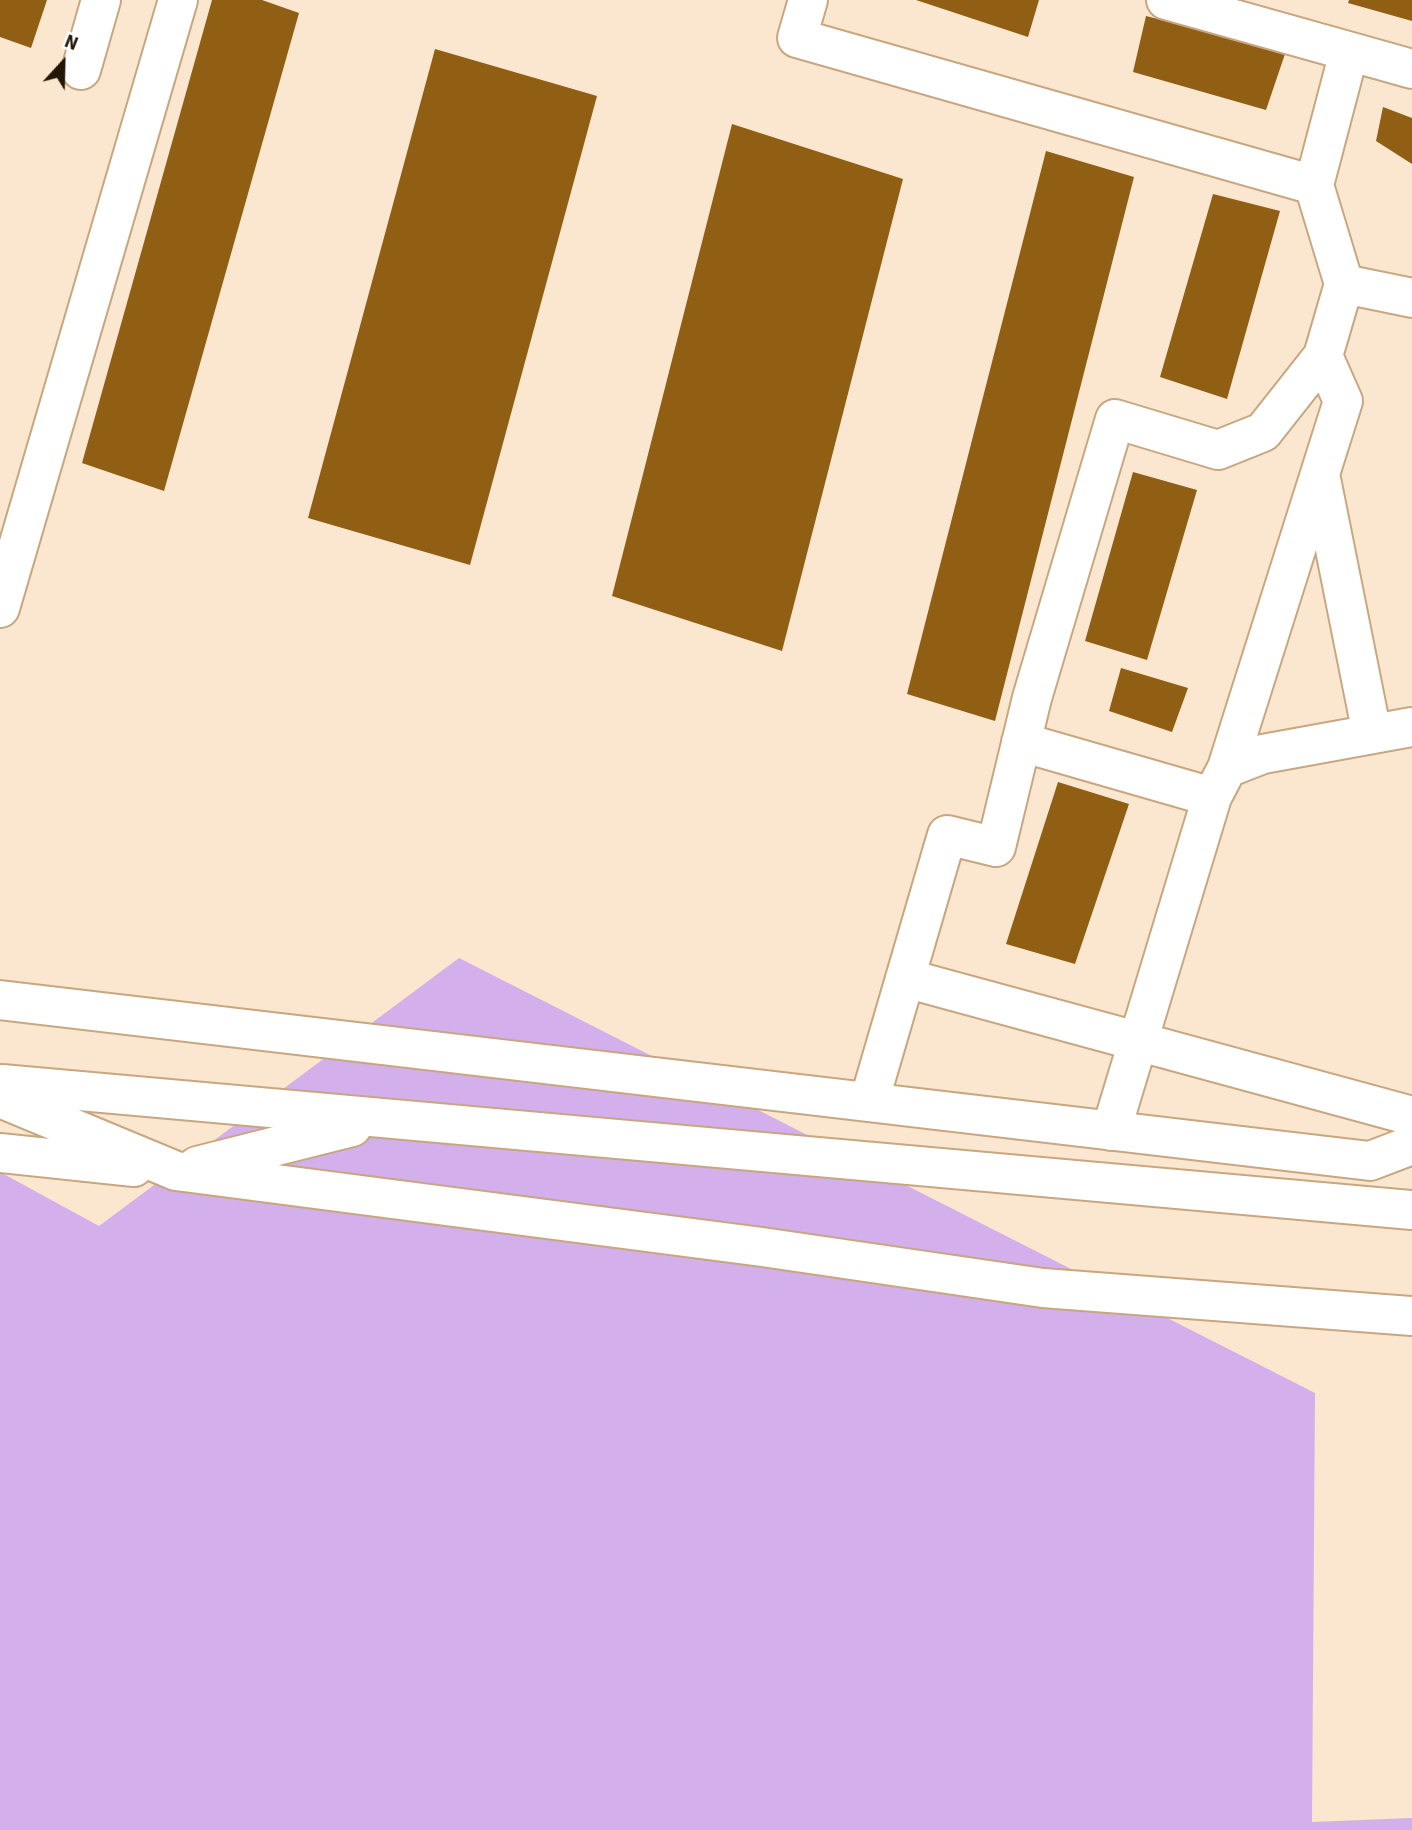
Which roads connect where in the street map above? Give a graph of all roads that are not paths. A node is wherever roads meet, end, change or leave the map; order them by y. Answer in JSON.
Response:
{"nodes":[{"id":1,"x":101,"y":0,"type":"edge"},
{"id":2,"x":178,"y":0,"type":"edge"},
{"id":3,"x":808,"y":0,"type":"edge"},
{"id":4,"x":1166,"y":0,"type":"edge"},
{"id":5,"x":1349,"y":51,"type":"junction"},
{"id":6,"x":1412,"y":69,"type":"edge"},
{"id":7,"x":81,"y":70,"type":"dead end"},
{"id":8,"x":1314,"y":185,"type":"junction"},
{"id":9,"x":1344,"y":284,"type":"junction"},
{"id":10,"x":1412,"y":298,"type":"edge"},
{"id":11,"x":1323,"y":356,"type":"junction"},
{"id":12,"x":1320,"y":473,"type":"junction"},
{"id":13,"x":0,"y":608,"type":"edge"},
{"id":14,"x":1412,"y":727,"type":"edge"},
{"id":15,"x":1372,"y":734,"type":"junction"},
{"id":16,"x":1021,"y":742,"type":"junction"},
{"id":17,"x":1220,"y":783,"type":"junction"},
{"id":18,"x":905,"y":978,"type":"junction"},
{"id":19,"x":0,"y":1000,"type":"edge"},
{"id":20,"x":1138,"y":1042,"type":"junction"},
{"id":21,"x":0,"y":1084,"type":"edge"},
{"id":22,"x":0,"y":1098,"type":"edge"},
{"id":23,"x":869,"y":1102,"type":"junction"},
{"id":24,"x":1412,"y":1116,"type":"edge"},
{"id":25,"x":381,"y":1120,"type":"junction"},
{"id":26,"x":1111,"y":1131,"type":"junction"},
{"id":27,"x":1412,"y":1144,"type":"edge"},
{"id":28,"x":0,"y":1153,"type":"edge"},
{"id":29,"x":176,"y":1171,"type":"junction"},
{"id":30,"x":1412,"y":1210,"type":"edge"},
{"id":31,"x":1412,"y":1316,"type":"edge"}],
"edges":[{"from":1,"to":7,"type":"street"},
{"from":2,"to":13,"type":"street"},
{"from":3,"to":8,"type":"street"},
{"from":4,"to":5,"type":"street"},
{"from":5,"to":6,"type":"street"},
{"from":5,"to":8,"type":"street"},
{"from":8,"to":9,"type":"street"},
{"from":9,"to":10,"type":"street"},
{"from":9,"to":11,"type":"street"},
{"from":11,"to":12,"type":"street"},
{"from":11,"to":16,"type":"street"},
{"from":12,"to":15,"type":"street"},
{"from":12,"to":17,"type":"street"},
{"from":14,"to":15,"type":"street"},
{"from":15,"to":17,"type":"street"},
{"from":16,"to":17,"type":"street"},
{"from":16,"to":18,"type":"street"},
{"from":17,"to":20,"type":"street"},
{"from":18,"to":20,"type":"street"},
{"from":18,"to":23,"type":"street"},
{"from":19,"to":23,"type":"street"},
{"from":20,"to":24,"type":"street"},
{"from":20,"to":26,"type":"street"},
{"from":21,"to":25,"type":"street"},
{"from":22,"to":29,"type":"street"},
{"from":23,"to":26,"type":"street"},
{"from":25,"to":29,"type":"street"},
{"from":25,"to":30,"type":"street"},
{"from":26,"to":27,"type":"street"},
{"from":28,"to":29,"type":"street"},
{"from":29,"to":31,"type":"street"}]}
